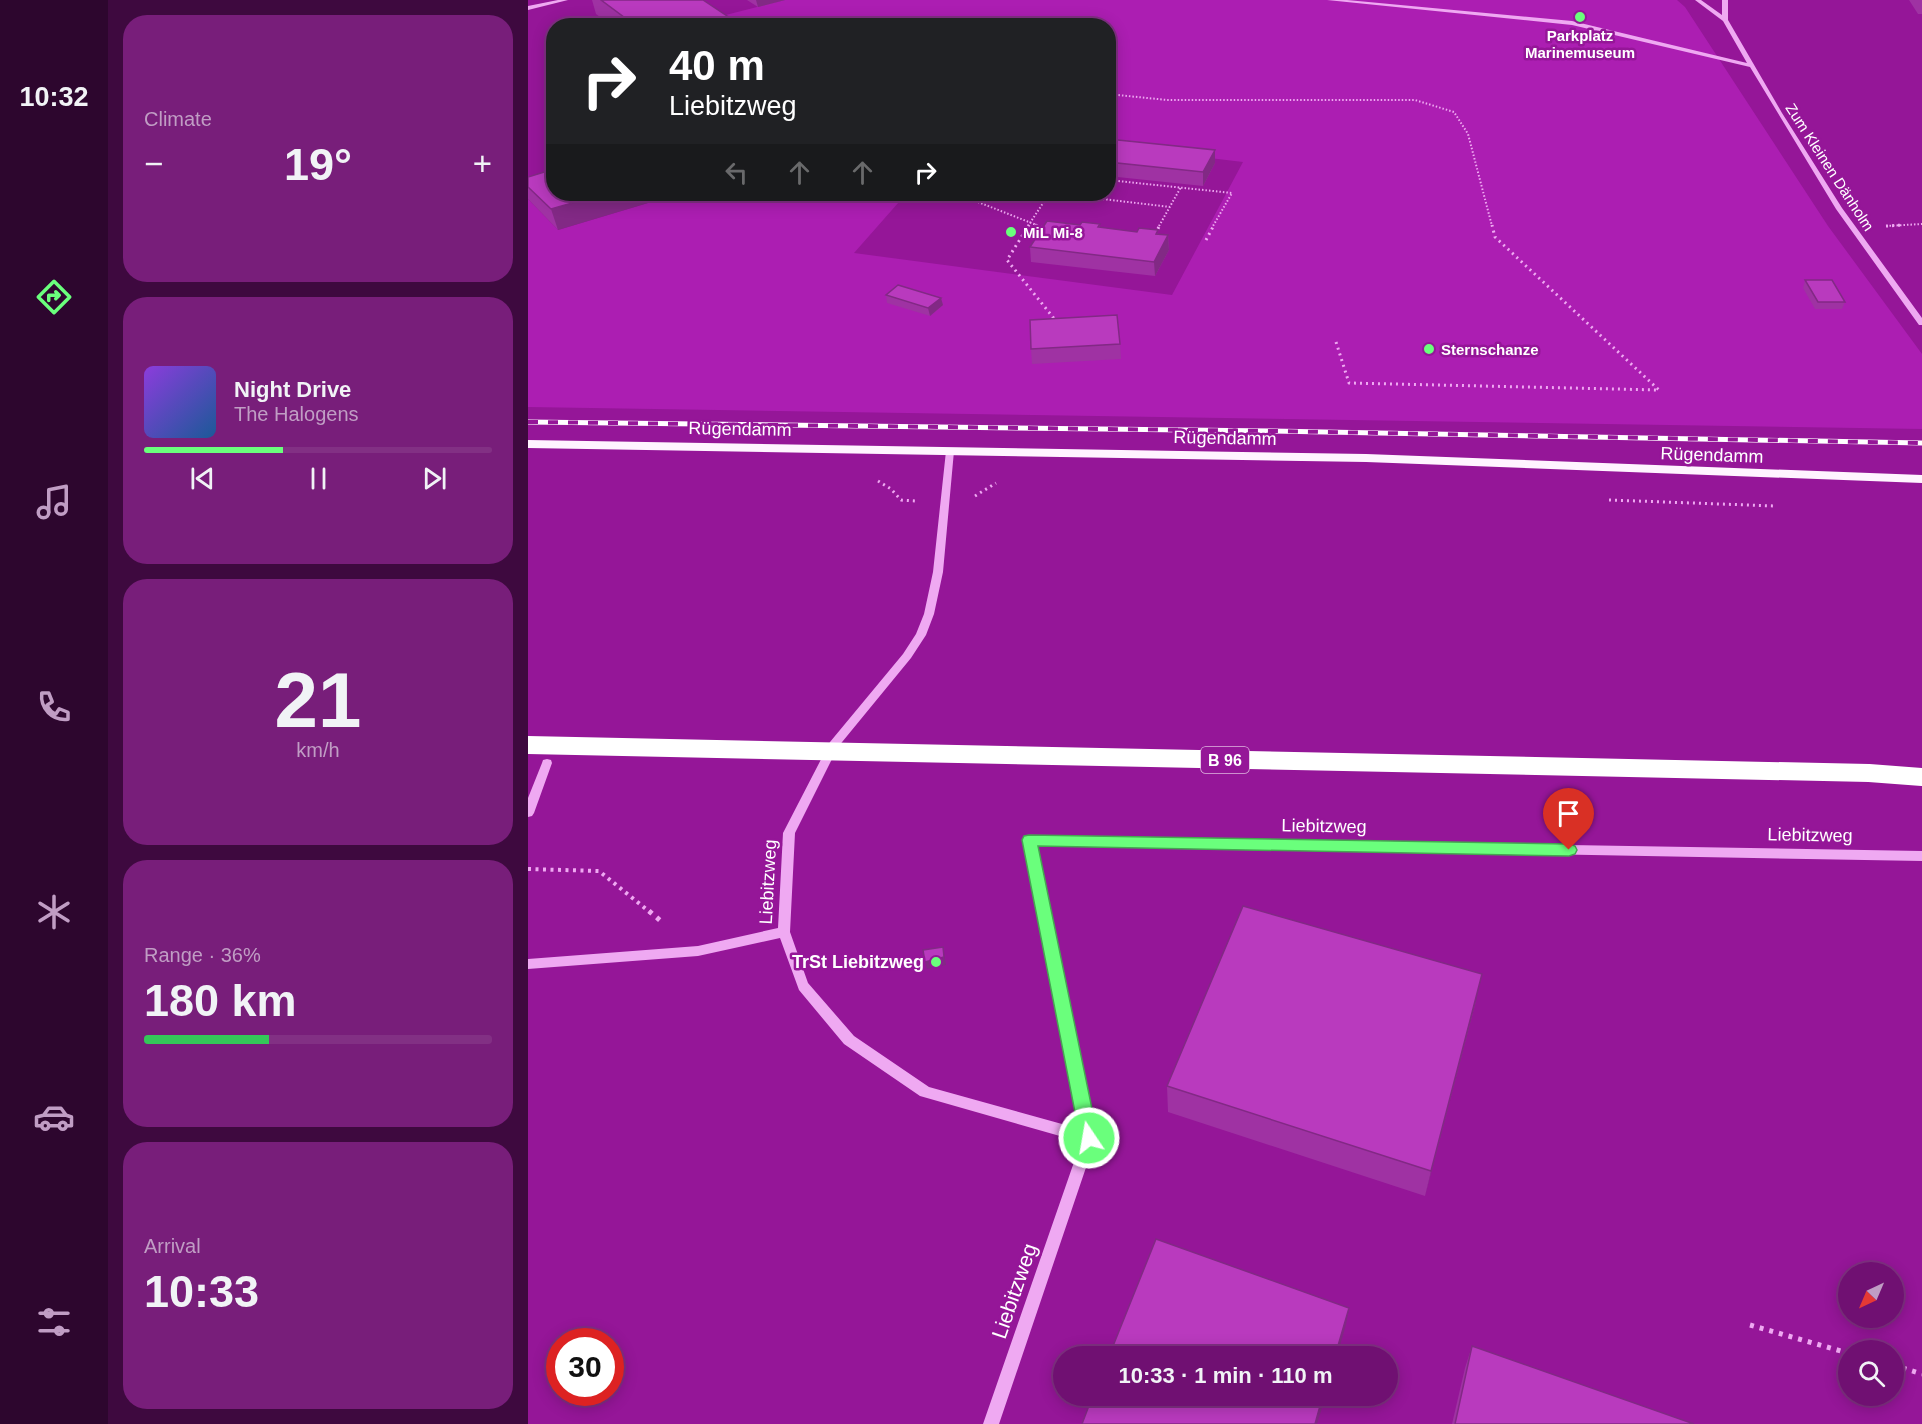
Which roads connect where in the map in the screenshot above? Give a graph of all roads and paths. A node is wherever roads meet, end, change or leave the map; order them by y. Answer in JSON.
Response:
{"nodes":[{"id":1,"x":565,"y":0,"type":"edge"},
{"id":2,"x":1330,"y":0,"type":"edge"},
{"id":3,"x":1698,"y":0,"type":"edge"},
{"id":4,"x":1725,"y":0,"type":"edge"},
{"id":5,"x":528,"y":8,"type":"edge"},
{"id":6,"x":1725,"y":20,"type":"junction"},
{"id":7,"x":1751,"y":66,"type":"junction"},
{"id":8,"x":1116,"y":95,"type":"edge"},
{"id":9,"x":1116,"y":181,"type":"edge"},
{"id":10,"x":1181,"y":187,"type":"junction"},
{"id":11,"x":979,"y":201,"type":"edge"},
{"id":12,"x":1044,"y":201,"type":"edge"},
{"id":13,"x":1116,"y":201,"type":"edge"},
{"id":14,"x":1170,"y":207,"type":"junction"},
{"id":15,"x":1029,"y":224,"type":"junction"},
{"id":16,"x":1050,"y":229,"type":"edge"},
{"id":17,"x":1206,"y":240,"type":"dead end"},
{"id":18,"x":1150,"y":242,"type":"edge"},
{"id":19,"x":1056,"y":321,"type":"edge"},
{"id":20,"x":1922,"y":323,"type":"edge"},
{"id":21,"x":1336,"y":342,"type":"dead end"},
{"id":22,"x":528,"y":444,"type":"edge"},
{"id":23,"x":950,"y":451,"type":"junction"},
{"id":24,"x":1922,"y":479,"type":"edge"},
{"id":25,"x":528,"y":745,"type":"edge"},
{"id":26,"x":547,"y":763,"type":"dead end"},
{"id":27,"x":1922,"y":777,"type":"edge"},
{"id":28,"x":528,"y":813,"type":"edge"},
{"id":29,"x":1922,"y":856,"type":"edge"},
{"id":30,"x":528,"y":869,"type":"edge"},
{"id":31,"x":784,"y":932,"type":"junction"},
{"id":32,"x":698,"y":951,"type":"junction"},
{"id":33,"x":528,"y":964,"type":"edge"},
{"id":34,"x":1089,"y":1138,"type":"junction"},
{"id":35,"x":1749,"y":1325,"type":"dead end"},
{"id":36,"x":1838,"y":1350,"type":"edge"},
{"id":37,"x":1904,"y":1368,"type":"edge"},
{"id":38,"x":1922,"y":1374,"type":"edge"},
{"id":39,"x":991,"y":1424,"type":"edge"}],
"edges":[{"from":1,"to":5,"type":"street"},
{"from":2,"to":7,"type":"street"},
{"from":3,"to":6,"type":"street","name":"Zum Kleinen Dänholm"},
{"from":4,"to":6,"type":"street","name":"Zum Kleinen Dänholm"},
{"from":6,"to":7,"type":"street","name":"Zum Kleinen Dänholm"},
{"from":7,"to":20,"type":"street","name":"Zum Kleinen Dänholm"},
{"from":8,"to":21,"type":"path"},
{"from":9,"to":10,"type":"path"},
{"from":10,"to":14,"type":"path"},
{"from":10,"to":17,"type":"path"},
{"from":11,"to":15,"type":"path"},
{"from":12,"to":15,"type":"path"},
{"from":13,"to":14,"type":"path"},
{"from":14,"to":18,"type":"path"},
{"from":15,"to":16,"type":"path"},
{"from":15,"to":19,"type":"path"},
{"from":22,"to":23,"type":"main road","name":"Rügendamm"},
{"from":23,"to":24,"type":"main road","name":"Rügendamm"},
{"from":23,"to":31,"type":"street","name":"Liebitzweg"},
{"from":25,"to":27,"type":"highway","number":"B 96","bridge":true},
{"from":26,"to":28,"type":"street"},
{"from":29,"to":34,"type":"street","name":"Liebitzweg"},
{"from":30,"to":32,"type":"path"},
{"from":31,"to":32,"type":"street"},
{"from":31,"to":34,"type":"street","name":"Liebitzweg"},
{"from":32,"to":33,"type":"street"},
{"from":34,"to":39,"type":"street","name":"Liebitzweg"},
{"from":35,"to":36,"type":"path"},
{"from":37,"to":38,"type":"path"}]}
